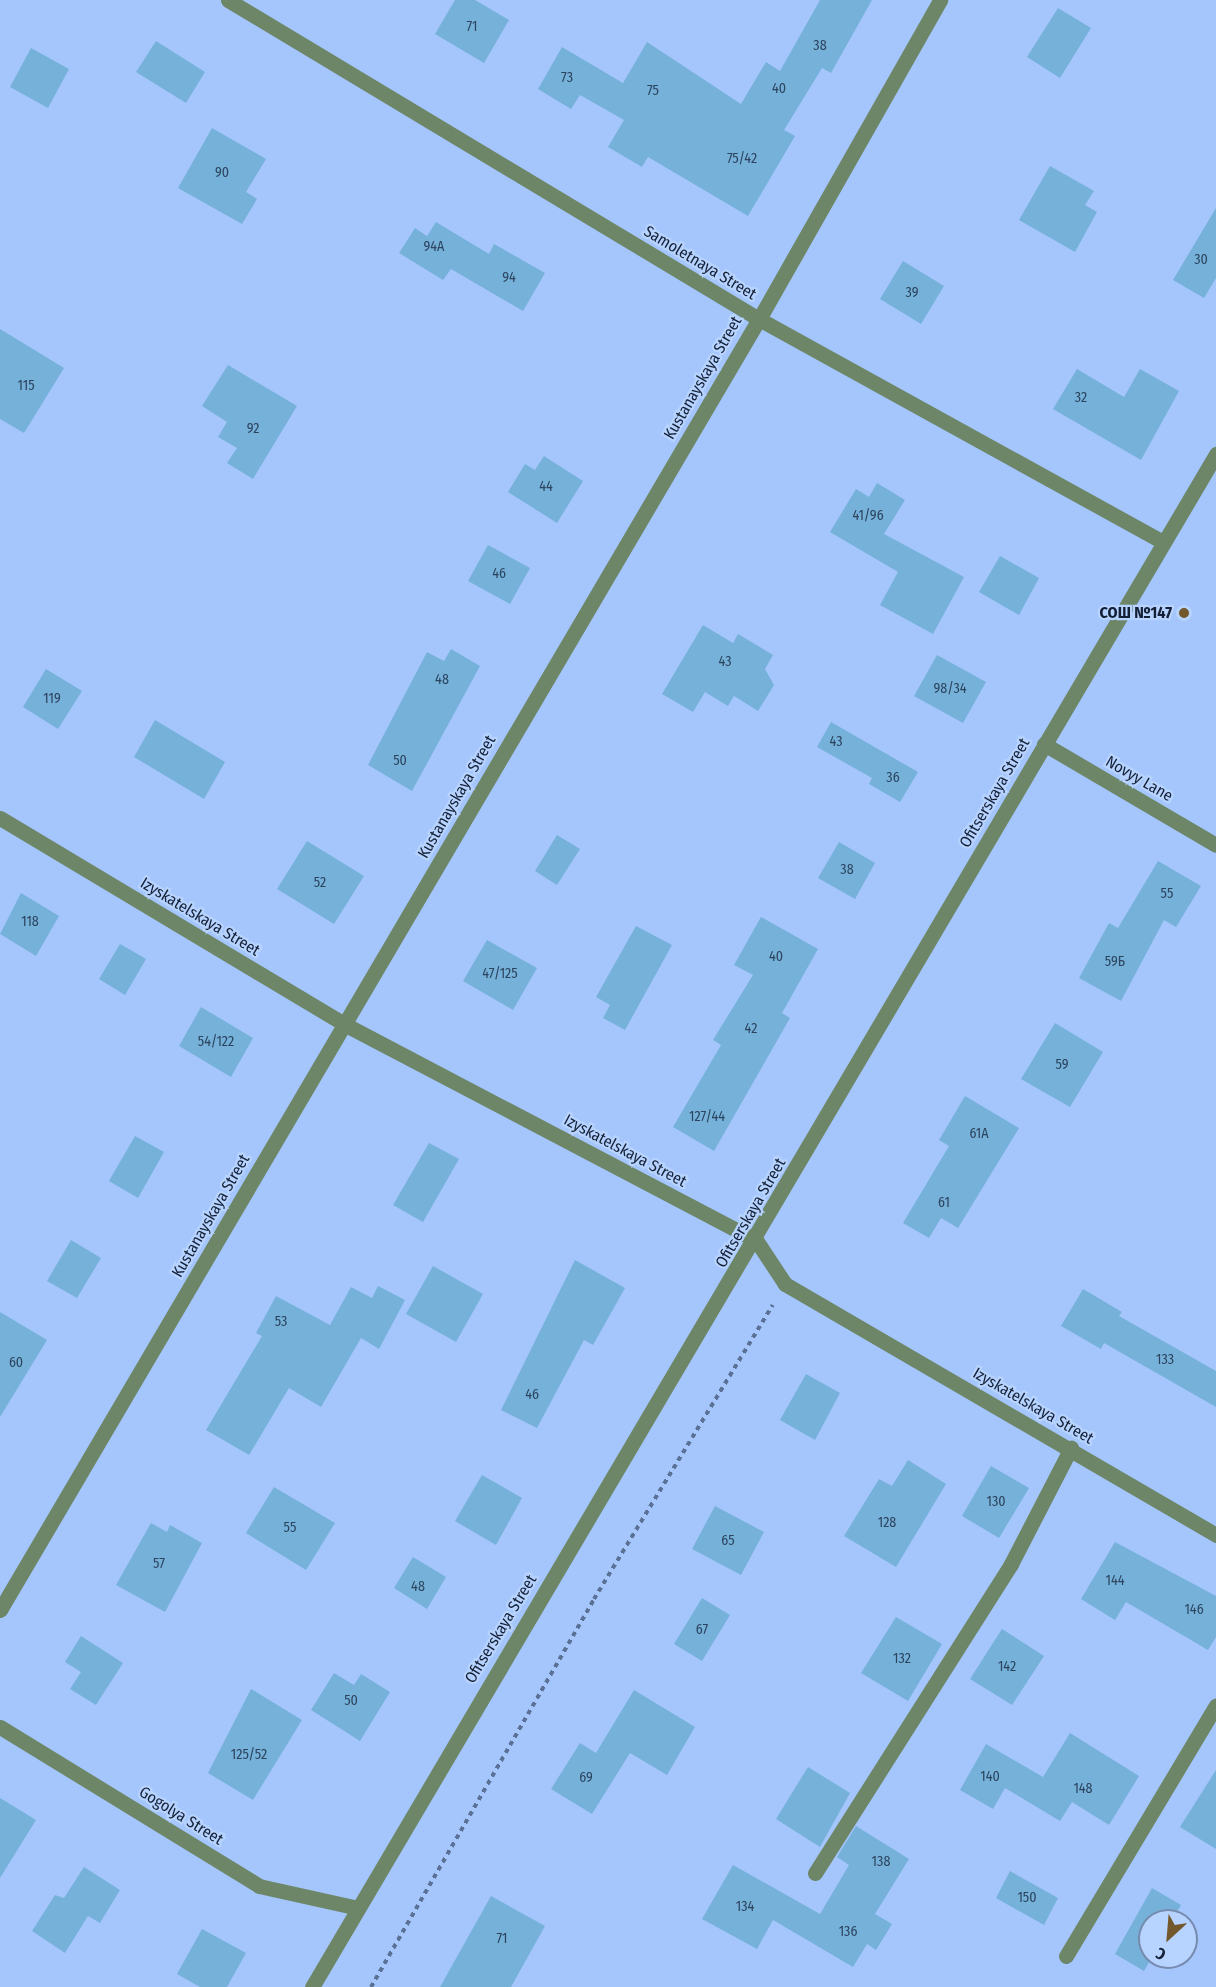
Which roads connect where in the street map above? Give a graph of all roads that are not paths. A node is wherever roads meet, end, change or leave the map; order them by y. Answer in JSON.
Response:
{"nodes":[{"id":1,"x":228,"y":0,"type":"edge"},
{"id":2,"x":940,"y":0,"type":"edge"},
{"id":3,"x":759,"y":319,"type":"junction"},
{"id":4,"x":1216,"y":454,"type":"edge"},
{"id":5,"x":1162,"y":542,"type":"junction"},
{"id":6,"x":1044,"y":744,"type":"junction"},
{"id":7,"x":0,"y":818,"type":"edge"},
{"id":8,"x":1216,"y":845,"type":"edge"},
{"id":9,"x":344,"y":1024,"type":"junction"},
{"id":10,"x":756,"y":1240,"type":"junction"},
{"id":11,"x":1071,"y":1448,"type":"junction"},
{"id":12,"x":1216,"y":1535,"type":"edge"},
{"id":13,"x":0,"y":1610,"type":"edge"},
{"id":14,"x":1216,"y":1705,"type":"edge"},
{"id":15,"x":0,"y":1727,"type":"edge"},
{"id":16,"x":815,"y":1873,"type":"dead end"},
{"id":17,"x":354,"y":1907,"type":"junction"},
{"id":18,"x":1066,"y":1956,"type":"dead end"},
{"id":19,"x":312,"y":1987,"type":"edge"}],
"edges":[{"from":1,"to":3,"type":"street","name":"Samoletnaya Street"},
{"from":2,"to":3,"type":"street","name":"Kustanayskaya Street"},
{"from":3,"to":5,"type":"street","name":"Samoletnaya Street"},
{"from":3,"to":9,"type":"street","name":"Kustanayskaya Street"},
{"from":4,"to":5,"type":"street","name":"Ofitserskaya Street"},
{"from":5,"to":6,"type":"street","name":"Ofitserskaya Street"},
{"from":6,"to":8,"type":"street","name":"Novyy Lane"},
{"from":6,"to":10,"type":"street","name":"Ofitserskaya Street"},
{"from":7,"to":9,"type":"street","name":"Izyskatelskaya Street"},
{"from":9,"to":10,"type":"street","name":"Izyskatelskaya Street"},
{"from":9,"to":13,"type":"street","name":"Kustanayskaya Street"},
{"from":10,"to":11,"type":"street","name":"Izyskatelskaya Street"},
{"from":10,"to":17,"type":"street","name":"Ofitserskaya Street"},
{"from":11,"to":12,"type":"street","name":"Izyskatelskaya Street"},
{"from":11,"to":16,"type":"street"},
{"from":14,"to":18,"type":"street"},
{"from":15,"to":17,"type":"street","name":"Gogolya Street"},
{"from":17,"to":19,"type":"street","name":"Ofitserskaya Street"}]}
